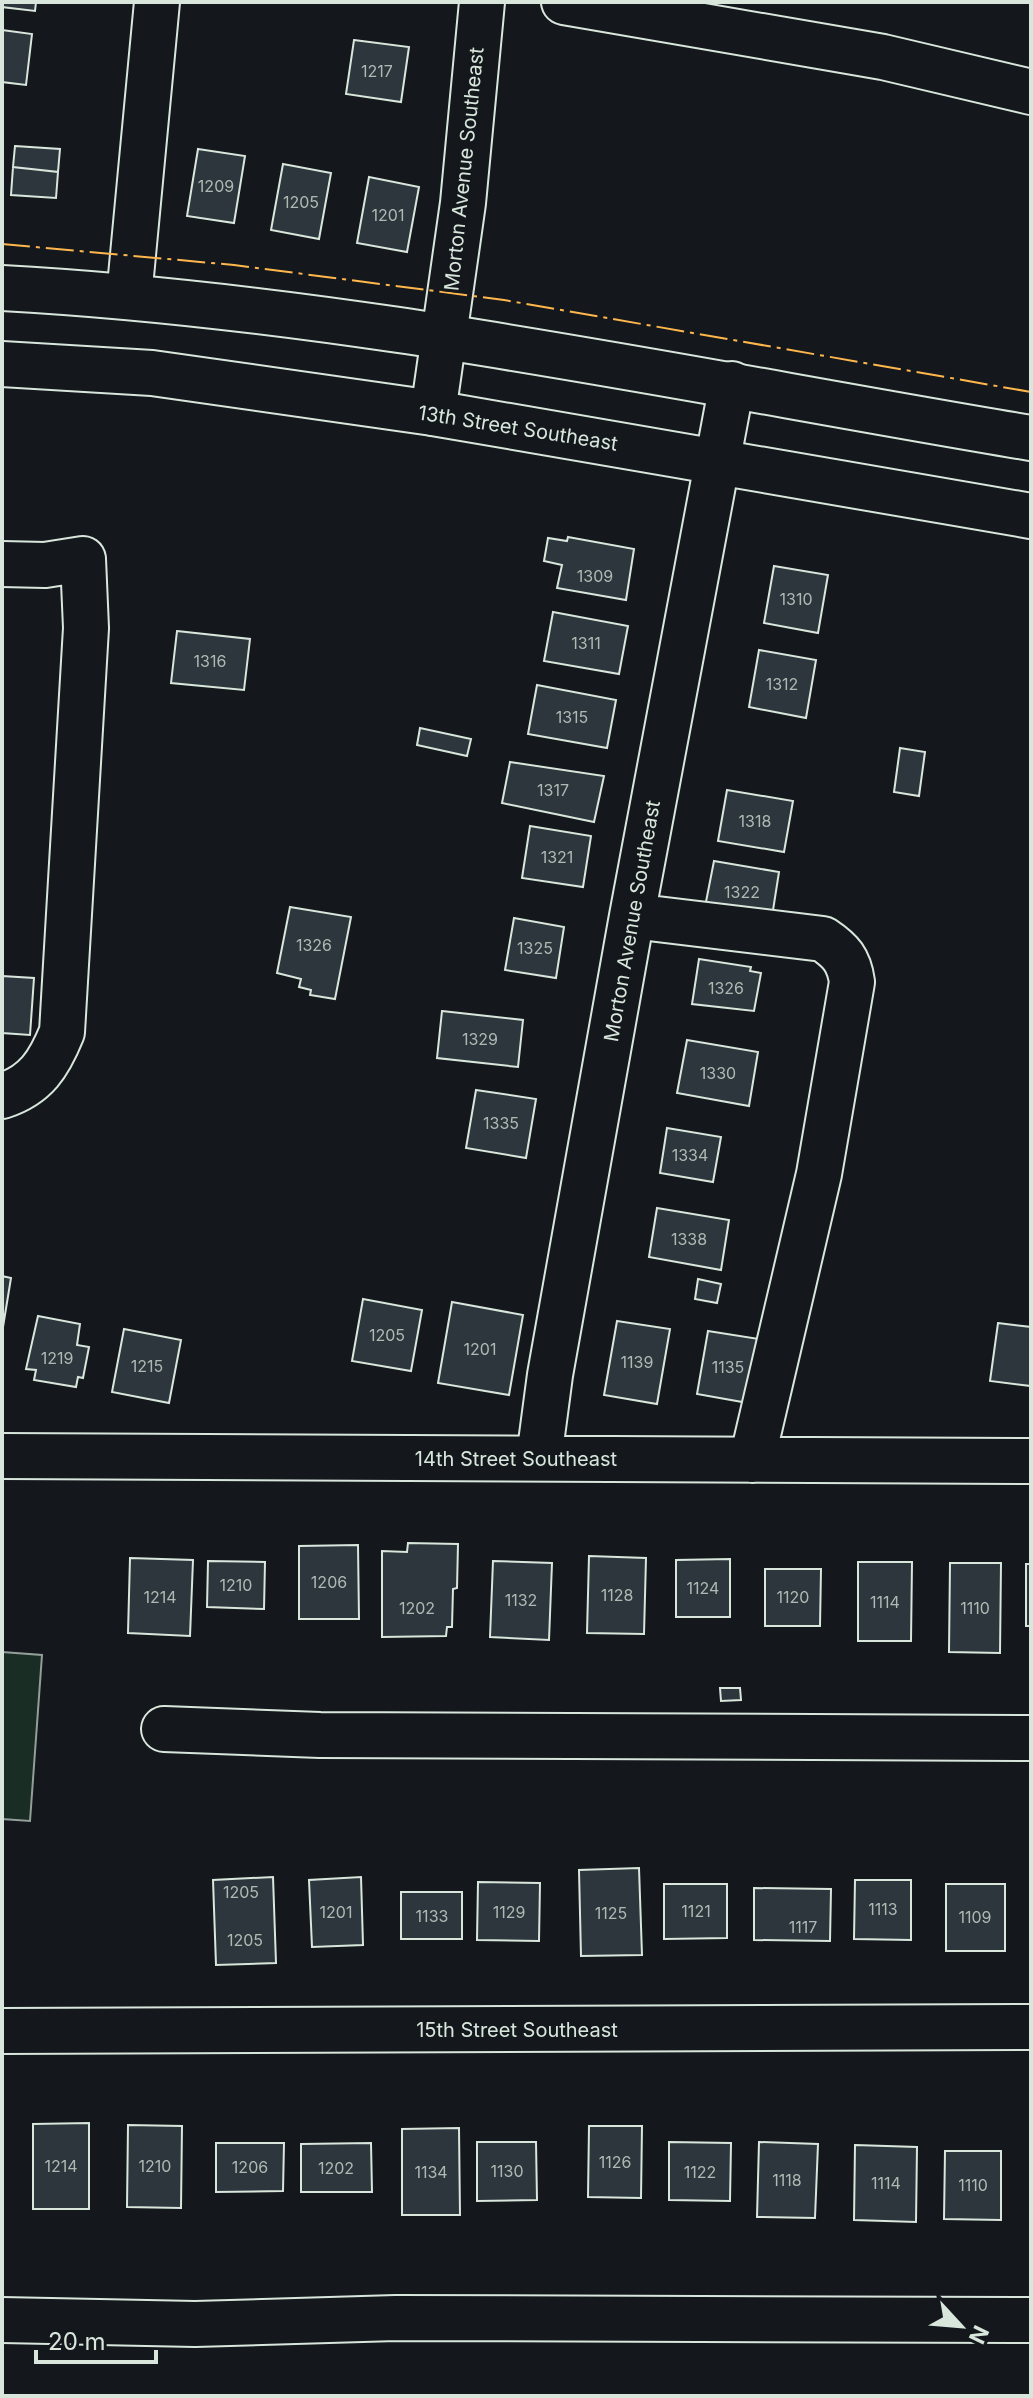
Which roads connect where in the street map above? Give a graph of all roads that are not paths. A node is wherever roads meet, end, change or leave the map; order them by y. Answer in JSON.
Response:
{"nodes":[{"id":1,"x":157,"y":2,"type":"edge"},
{"id":2,"x":482,"y":2,"type":"edge"},
{"id":3,"x":564,"y":2,"type":"edge"},
{"id":4,"x":1031,"y":92,"type":"edge"},
{"id":5,"x":2,"y":288,"type":"edge"},
{"id":6,"x":129,"y":297,"type":"junction"},
{"id":7,"x":446,"y":336,"type":"junction"},
{"id":8,"x":2,"y":364,"type":"edge"},
{"id":9,"x":732,"y":384,"type":"junction"},
{"id":10,"x":433,"y":413,"type":"junction"},
{"id":11,"x":1031,"y":438,"type":"edge"},
{"id":12,"x":717,"y":461,"type":"junction"},
{"id":13,"x":1031,"y":516,"type":"edge"},
{"id":14,"x":2,"y":564,"type":"edge"},
{"id":15,"x":632,"y":916,"type":"junction"},
{"id":16,"x":2,"y":1096,"type":"edge"},
{"id":17,"x":2,"y":1456,"type":"edge"},
{"id":18,"x":539,"y":1458,"type":"junction"},
{"id":19,"x":752,"y":1460,"type":"junction"},
{"id":20,"x":1031,"y":1461,"type":"edge"},
{"id":21,"x":164,"y":1729,"type":"dead end"},
{"id":22,"x":1031,"y":1738,"type":"edge"},
{"id":23,"x":1031,"y":2027,"type":"edge"},
{"id":24,"x":2,"y":2031,"type":"edge"},
{"id":25,"x":2,"y":2320,"type":"edge"},
{"id":26,"x":1031,"y":2320,"type":"edge"}],
"edges":[{"from":1,"to":6,"type":"street"},
{"from":2,"to":7,"type":"street","name":"Morton Avenue Southeast"},
{"from":3,"to":4,"type":"street"},
{"from":5,"to":6,"type":"street"},
{"from":6,"to":7,"type":"street"},
{"from":7,"to":9,"type":"street"},
{"from":7,"to":10,"type":"street","name":"Morton Avenue Southeast"},
{"from":8,"to":10,"type":"street","name":"13th Street Southeast"},
{"from":9,"to":11,"type":"street"},
{"from":9,"to":12,"type":"street","name":"Morton Avenue Southeast"},
{"from":10,"to":12,"type":"street","name":"13th Street Southeast"},
{"from":12,"to":13,"type":"street","name":"13th Street Southeast"},
{"from":12,"to":15,"type":"street","name":"Morton Avenue Southeast"},
{"from":14,"to":16,"type":"street"},
{"from":15,"to":18,"type":"street","name":"Morton Avenue Southeast"},
{"from":15,"to":19,"type":"street"},
{"from":17,"to":18,"type":"street","name":"14th Street Southeast"},
{"from":18,"to":19,"type":"street","name":"14th Street Southeast"},
{"from":19,"to":20,"type":"street","name":"14th Street Southeast"},
{"from":21,"to":22,"type":"street"},
{"from":23,"to":24,"type":"street","name":"15th Street Southeast"},
{"from":25,"to":26,"type":"street"}]}
